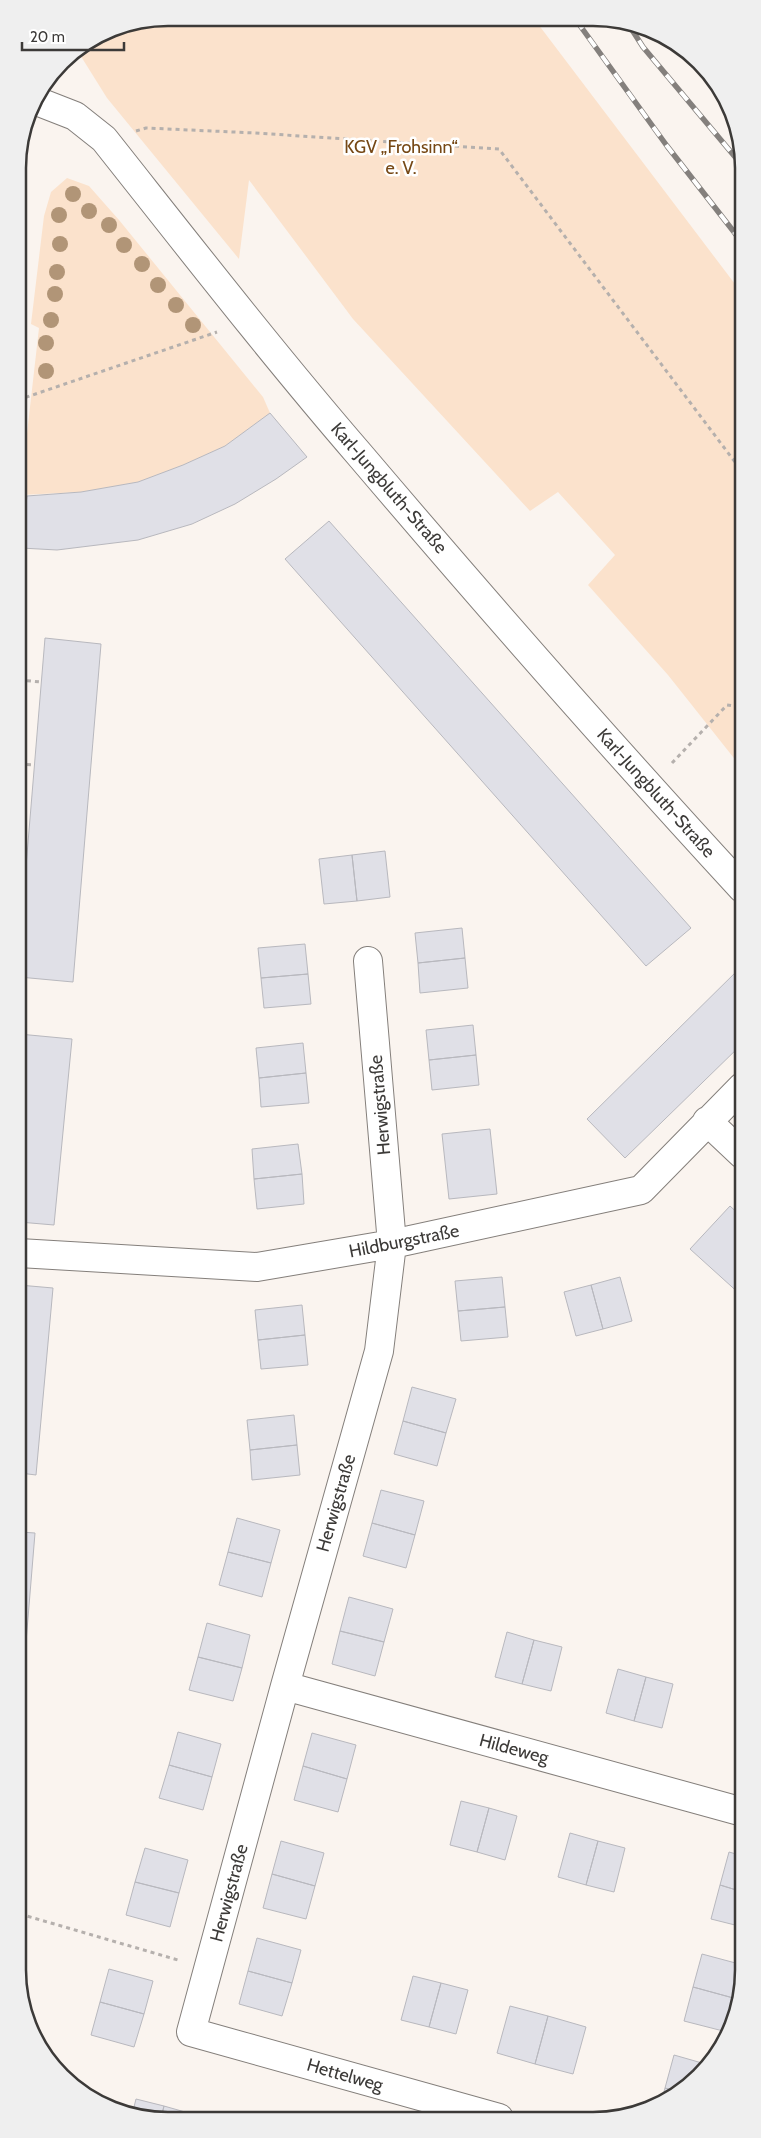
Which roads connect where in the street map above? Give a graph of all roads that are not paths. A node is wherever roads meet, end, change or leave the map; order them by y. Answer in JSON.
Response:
{"nodes":[{"id":1,"x":42,"y":103,"type":"edge"},
{"id":2,"x":735,"y":880,"type":"edge"},
{"id":3,"x":368,"y":961,"type":"dead end"},
{"id":4,"x":734,"y":1095,"type":"edge"},
{"id":5,"x":708,"y":1121,"type":"junction"},
{"id":6,"x":734,"y":1147,"type":"edge"},
{"id":7,"x":392,"y":1244,"type":"junction"},
{"id":8,"x":26,"y":1253,"type":"edge"},
{"id":9,"x":285,"y":1686,"type":"junction"},
{"id":10,"x":734,"y":1810,"type":"edge"},
{"id":11,"x":191,"y":2032,"type":"joint"},
{"id":12,"x":478,"y":2112,"type":"edge"}],
"edges":[{"from":1,"to":2,"type":"street","name":"Karl-Jungbluth-Straße"},
{"from":3,"to":7,"type":"street","name":"Herwigstraße"},
{"from":4,"to":5,"type":"street","name":"Hildburgstraße"},
{"from":5,"to":6,"type":"street"},
{"from":5,"to":7,"type":"street","name":"Hildburgstraße"},
{"from":7,"to":8,"type":"street","name":"Hildburgstraße"},
{"from":7,"to":9,"type":"street","name":"Herwigstraße"},
{"from":9,"to":10,"type":"street","name":"Hildeweg"},
{"from":9,"to":11,"type":"street","name":"Herwigstraße"},
{"from":11,"to":12,"type":"street","name":"Hettelweg"}]}
